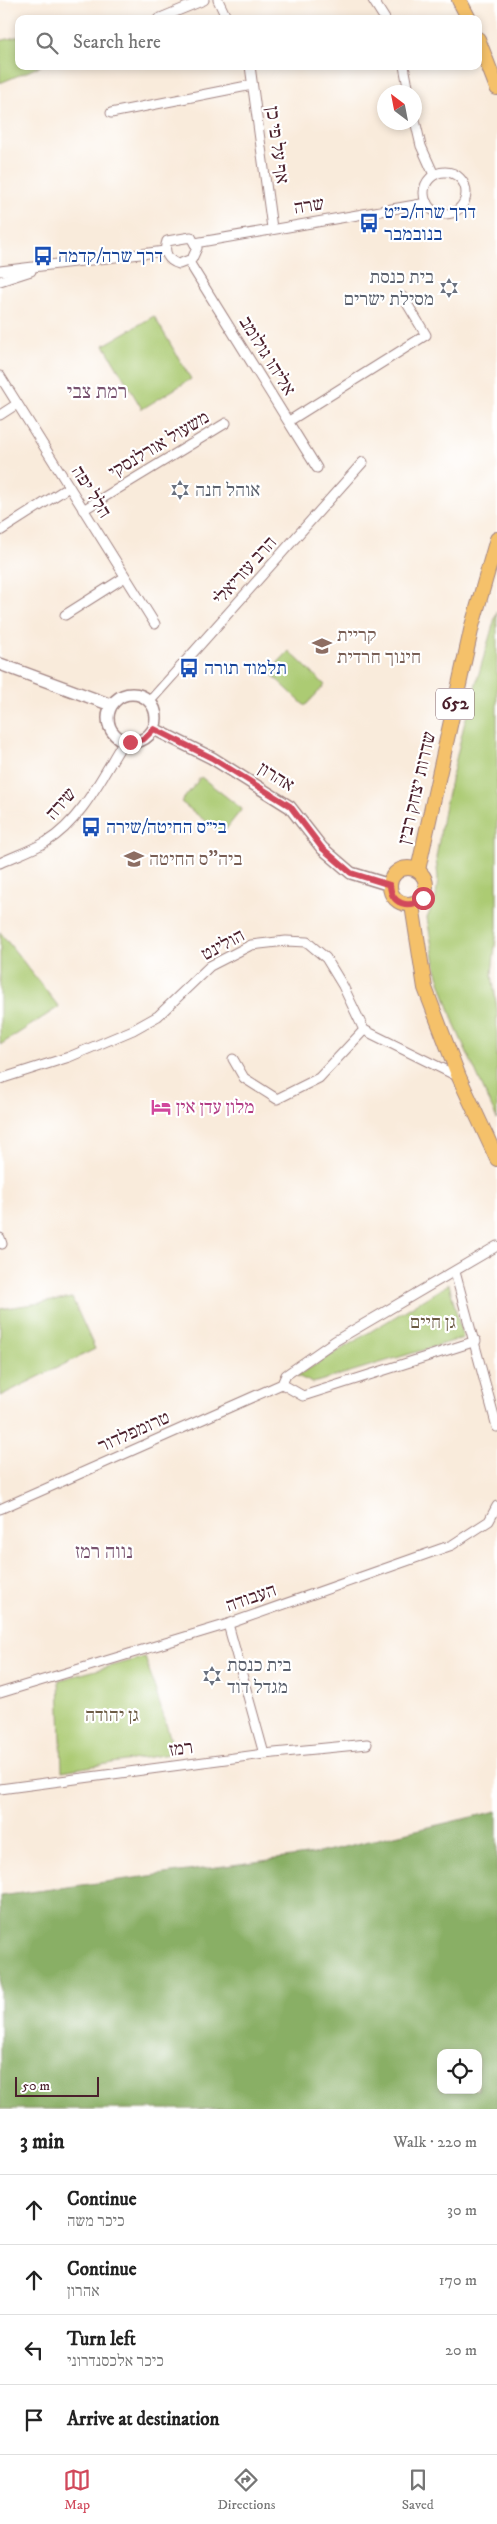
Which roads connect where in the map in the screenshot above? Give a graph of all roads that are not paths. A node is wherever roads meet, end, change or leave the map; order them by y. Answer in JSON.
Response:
{"nodes":[{"id":1,"x":204,"y":0,"type":"edge"},
{"id":2,"x":218,"y":0,"type":"edge"},
{"id":3,"x":373,"y":0,"type":"edge"},
{"id":4,"x":458,"y":0,"type":"edge"},
{"id":5,"x":168,"y":15,"type":"edge"},
{"id":6,"x":225,"y":15,"type":"edge"},
{"id":7,"x":382,"y":15,"type":"edge"},
{"id":8,"x":466,"y":15,"type":"edge"},
{"id":9,"x":482,"y":49,"type":"edge"},
{"id":10,"x":250,"y":70,"type":"edge"},
{"id":11,"x":405,"y":70,"type":"edge"},
{"id":12,"x":252,"y":85,"type":"junction"},
{"id":13,"x":408,"y":85,"type":"edge"},
{"id":14,"x":497,"y":88,"type":"edge"},
{"id":15,"x":111,"y":113,"type":"dead end"},
{"id":16,"x":417,"y":130,"type":"edge"},
{"id":17,"x":434,"y":175,"type":"junction"},
{"id":18,"x":427,"y":203,"type":"junction"},
{"id":19,"x":272,"y":228,"type":"junction"},
{"id":20,"x":195,"y":243,"type":"junction"},
{"id":21,"x":165,"y":251,"type":"junction"},
{"id":22,"x":189,"y":262,"type":"junction"},
{"id":23,"x":50,"y":265,"type":"junction"},
{"id":24,"x":0,"y":271,"type":"edge"},
{"id":25,"x":0,"y":281,"type":"edge"},
{"id":26,"x":403,"y":297,"type":"dead end"},
{"id":27,"x":0,"y":376,"type":"edge"},
{"id":28,"x":17,"y":404,"type":"junction"},
{"id":29,"x":0,"y":415,"type":"edge"},
{"id":30,"x":289,"y":421,"type":"junction"},
{"id":31,"x":226,"y":423,"type":"dead end"},
{"id":32,"x":363,"y":462,"type":"dead end"},
{"id":33,"x":317,"y":468,"type":"dead end"},
{"id":34,"x":69,"y":487,"type":"junction"},
{"id":35,"x":83,"y":510,"type":"junction"},
{"id":36,"x":0,"y":531,"type":"edge"},
{"id":37,"x":497,"y":538,"type":"edge"},
{"id":38,"x":125,"y":577,"type":"junction"},
{"id":39,"x":65,"y":615,"type":"dead end"},
{"id":40,"x":155,"y":624,"type":"dead end"},
{"id":41,"x":0,"y":664,"type":"edge"},
{"id":42,"x":150,"y":701,"type":"junction"},
{"id":43,"x":111,"y":705,"type":"junction"},
{"id":44,"x":154,"y":729,"type":"junction"},
{"id":45,"x":124,"y":741,"type":"junction"},
{"id":46,"x":0,"y":863,"type":"edge"},
{"id":47,"x":418,"y":870,"type":"junction"},
{"id":48,"x":390,"y":885,"type":"junction"},
{"id":49,"x":412,"y":904,"type":"junction"},
{"id":50,"x":364,"y":1030,"type":"junction"},
{"id":51,"x":233,"y":1059,"type":"dead end"},
{"id":52,"x":459,"y":1077,"type":"junction"},
{"id":53,"x":0,"y":1079,"type":"edge"},
{"id":54,"x":497,"y":1159,"type":"edge"},
{"id":55,"x":497,"y":1246,"type":"edge"},
{"id":56,"x":455,"y":1272,"type":"junction"},
{"id":57,"x":476,"y":1341,"type":"junction"},
{"id":58,"x":282,"y":1384,"type":"junction"},
{"id":59,"x":497,"y":1427,"type":"edge"},
{"id":60,"x":497,"y":1506,"type":"edge"},
{"id":61,"x":0,"y":1509,"type":"edge"},
{"id":62,"x":228,"y":1624,"type":"junction"},
{"id":63,"x":0,"y":1693,"type":"edge"},
{"id":64,"x":367,"y":1744,"type":"dead end"},
{"id":65,"x":264,"y":1754,"type":"junction"},
{"id":66,"x":0,"y":1789,"type":"edge"}],
"edges":[{"from":1,"to":5,"type":"street"},
{"from":2,"to":6,"type":"street"},
{"from":3,"to":7,"type":"street"},
{"from":4,"to":8,"type":"main road"},
{"from":9,"to":14,"type":"main road"},
{"from":10,"to":12,"type":"street","name":"אף על פי כן"},
{"from":11,"to":13,"type":"street"},
{"from":12,"to":15,"type":"street"},
{"from":12,"to":19,"type":"street","name":"אף על פי כן"},
{"from":16,"to":17,"type":"street"},
{"from":17,"to":18,"type":"street"},
{"from":17,"to":18,"type":"street"},
{"from":18,"to":19,"type":"street","name":"שרה"},
{"from":19,"to":20,"type":"street","name":"שרה"},
{"from":20,"to":21,"type":"street"},
{"from":20,"to":22,"type":"street"},
{"from":21,"to":22,"type":"street"},
{"from":21,"to":23,"type":"street"},
{"from":22,"to":30,"type":"street","name":"אליהו גולומב"},
{"from":23,"to":24,"type":"street"},
{"from":23,"to":25,"type":"street"},
{"from":26,"to":30,"type":"street"},
{"from":27,"to":28,"type":"street","name":"הלל יפה"},
{"from":28,"to":29,"type":"street"},
{"from":28,"to":34,"type":"street","name":"הלל יפה"},
{"from":30,"to":33,"type":"street","name":"אליהו גולומב"},
{"from":31,"to":35,"type":"street","name":"משעול אורלנסקי"},
{"from":32,"to":42,"type":"street","name":"הרב עזריאלי"},
{"from":34,"to":35,"type":"street","name":"הלל יפה"},
{"from":34,"to":36,"type":"street"},
{"from":35,"to":38,"type":"street","name":"הלל יפה"},
{"from":37,"to":47,"type":"main road","name":"שדרות יצחק רבין","number":"652"},
{"from":38,"to":39,"type":"street"},
{"from":38,"to":40,"type":"street","name":"הלל יפה"},
{"from":41,"to":43,"type":"street"},
{"from":42,"to":43,"type":"street"},
{"from":42,"to":44,"type":"street"},
{"from":43,"to":45,"type":"street"},
{"from":44,"to":45,"type":"street"},
{"from":44,"to":48,"type":"street","name":"אהרון"},
{"from":45,"to":46,"type":"street","name":"שירה"},
{"from":47,"to":48,"type":"main road"},
{"from":47,"to":49,"type":"main road"},
{"from":48,"to":49,"type":"main road"},
{"from":49,"to":52,"type":"main road"},
{"from":50,"to":51,"type":"street"},
{"from":50,"to":52,"type":"street"},
{"from":50,"to":53,"type":"street","name":"הולינט"},
{"from":52,"to":54,"type":"main road"},
{"from":55,"to":56,"type":"street","name":"טרומפלדור"},
{"from":56,"to":57,"type":"street"},
{"from":56,"to":58,"type":"street","name":"טרומפלדור"},
{"from":57,"to":58,"type":"street"},
{"from":57,"to":59,"type":"street"},
{"from":58,"to":61,"type":"street","name":"טרומפלדור"},
{"from":60,"to":62,"type":"street","name":"העבודה"},
{"from":62,"to":63,"type":"street","name":"העבודה"},
{"from":62,"to":65,"type":"street"},
{"from":64,"to":65,"type":"street","name":"רמז"},
{"from":65,"to":66,"type":"street","name":"רמז"}]}
